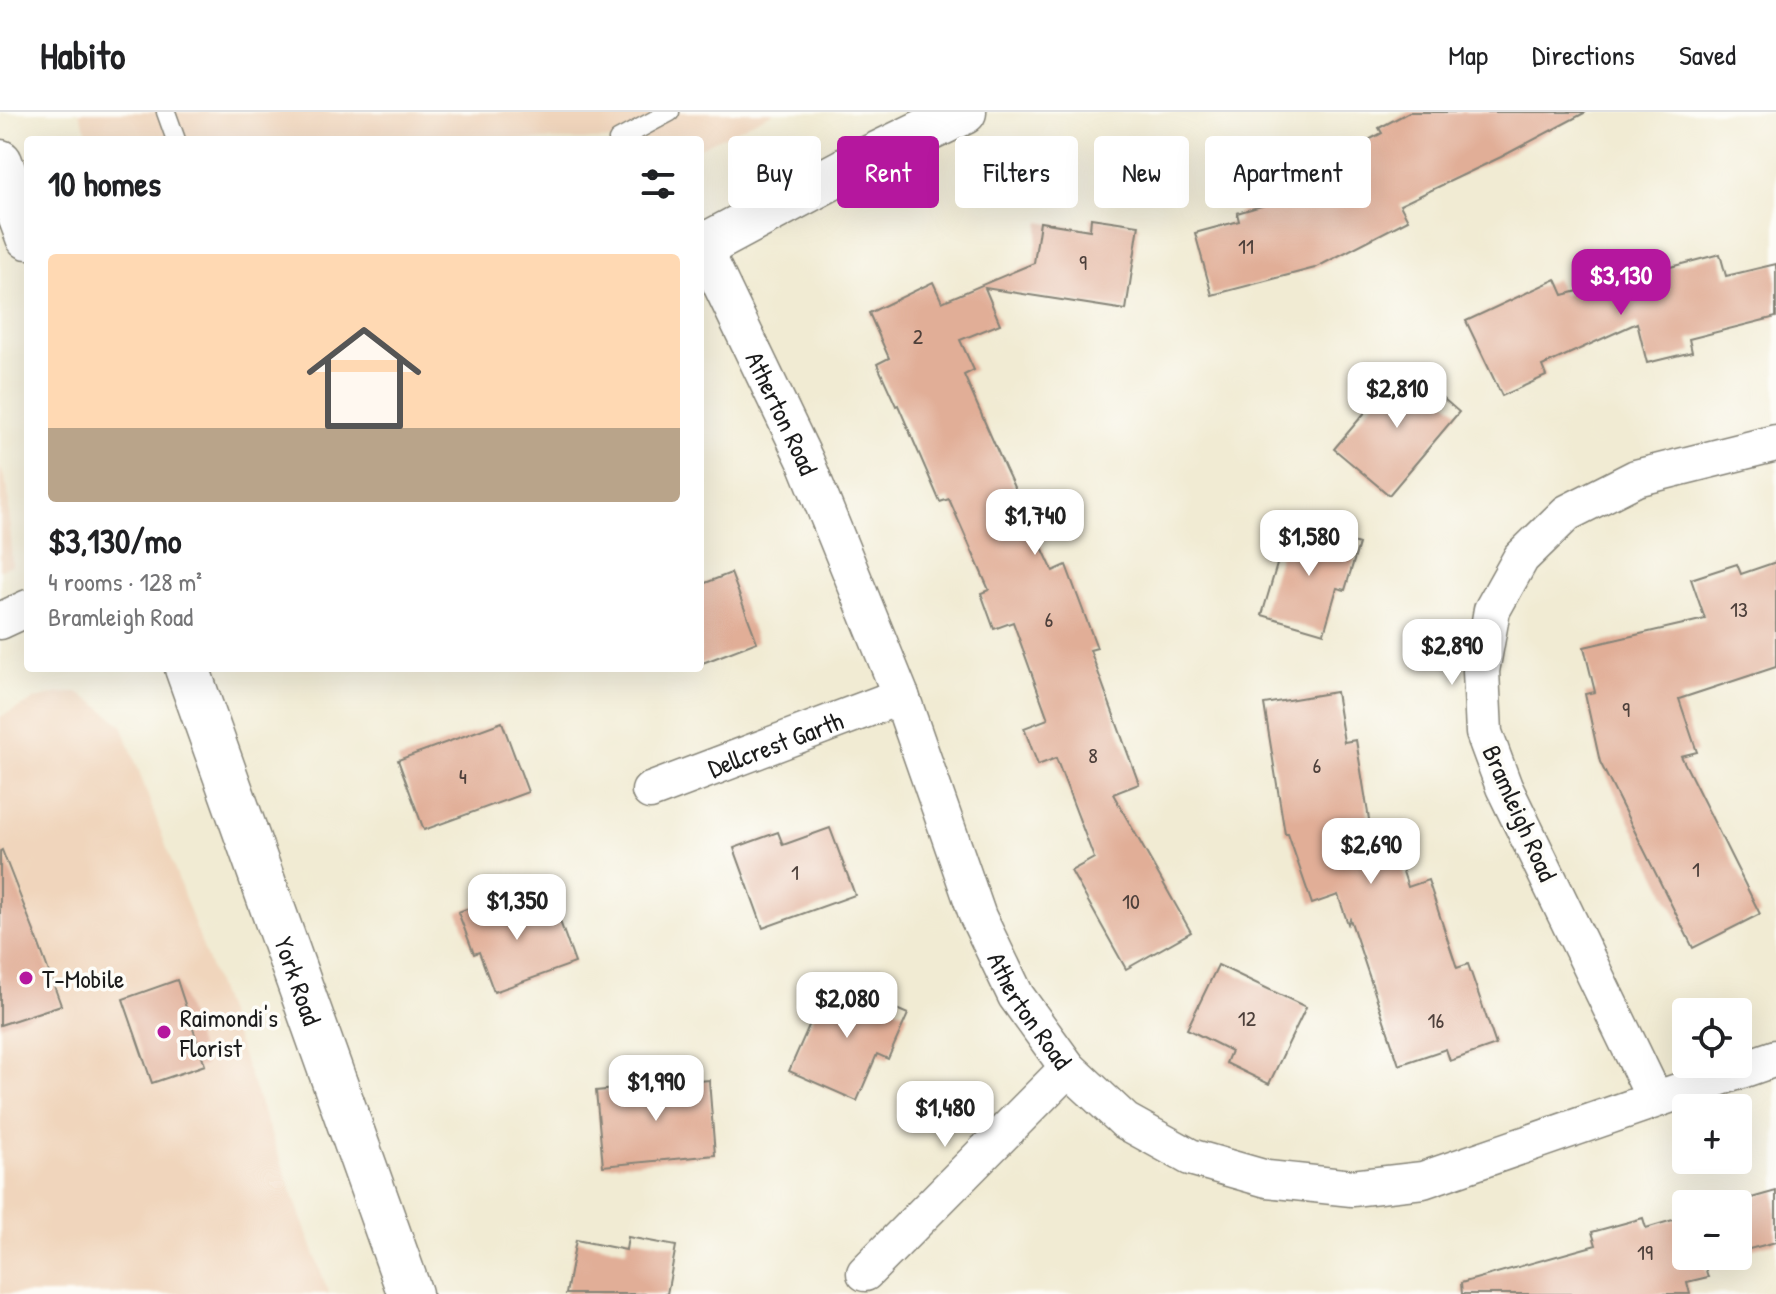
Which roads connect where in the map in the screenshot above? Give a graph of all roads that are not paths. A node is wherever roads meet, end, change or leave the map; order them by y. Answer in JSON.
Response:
{"nodes":[{"id":1,"x":166,"y":112,"type":"edge"},
{"id":2,"x":670,"y":112,"type":"edge"},
{"id":3,"x":964,"y":112,"type":"edge"},
{"id":4,"x":648,"y":133,"type":"edge"},
{"id":5,"x":175,"y":136,"type":"edge"},
{"id":6,"x":0,"y":162,"type":"edge"},
{"id":7,"x":24,"y":226,"type":"edge"},
{"id":8,"x":704,"y":243,"type":"edge"},
{"id":9,"x":704,"y":251,"type":"edge"},
{"id":10,"x":1776,"y":443,"type":"edge"},
{"id":11,"x":24,"y":610,"type":"edge"},
{"id":12,"x":0,"y":621,"type":"edge"},
{"id":13,"x":188,"y":672,"type":"edge"},
{"id":14,"x":901,"y":696,"type":"junction"},
{"id":15,"x":650,"y":791,"type":"dead end"},
{"id":16,"x":1776,"y":1058,"type":"edge"},
{"id":17,"x":1068,"y":1068,"type":"junction"},
{"id":18,"x":1655,"y":1099,"type":"junction"},
{"id":19,"x":865,"y":1273,"type":"dead end"},
{"id":20,"x":410,"y":1294,"type":"edge"}],
"edges":[{"from":1,"to":5,"type":"lane"},
{"from":2,"to":4,"type":"lane"},
{"from":3,"to":8,"type":"main road"},
{"from":6,"to":7,"type":"main road"},
{"from":9,"to":14,"type":"street","name":"Atherton Road"},
{"from":10,"to":18,"type":"street","name":"Bramleigh Road"},
{"from":11,"to":12,"type":"street"},
{"from":13,"to":20,"type":"main road","name":"York Road"},
{"from":14,"to":15,"type":"street","name":"Dellcrest Garth"},
{"from":14,"to":17,"type":"street","name":"Atherton Road"},
{"from":16,"to":18,"type":"street","name":"Atherton Road"},
{"from":17,"to":18,"type":"street","name":"Atherton Road"},
{"from":17,"to":19,"type":"street"}]}
